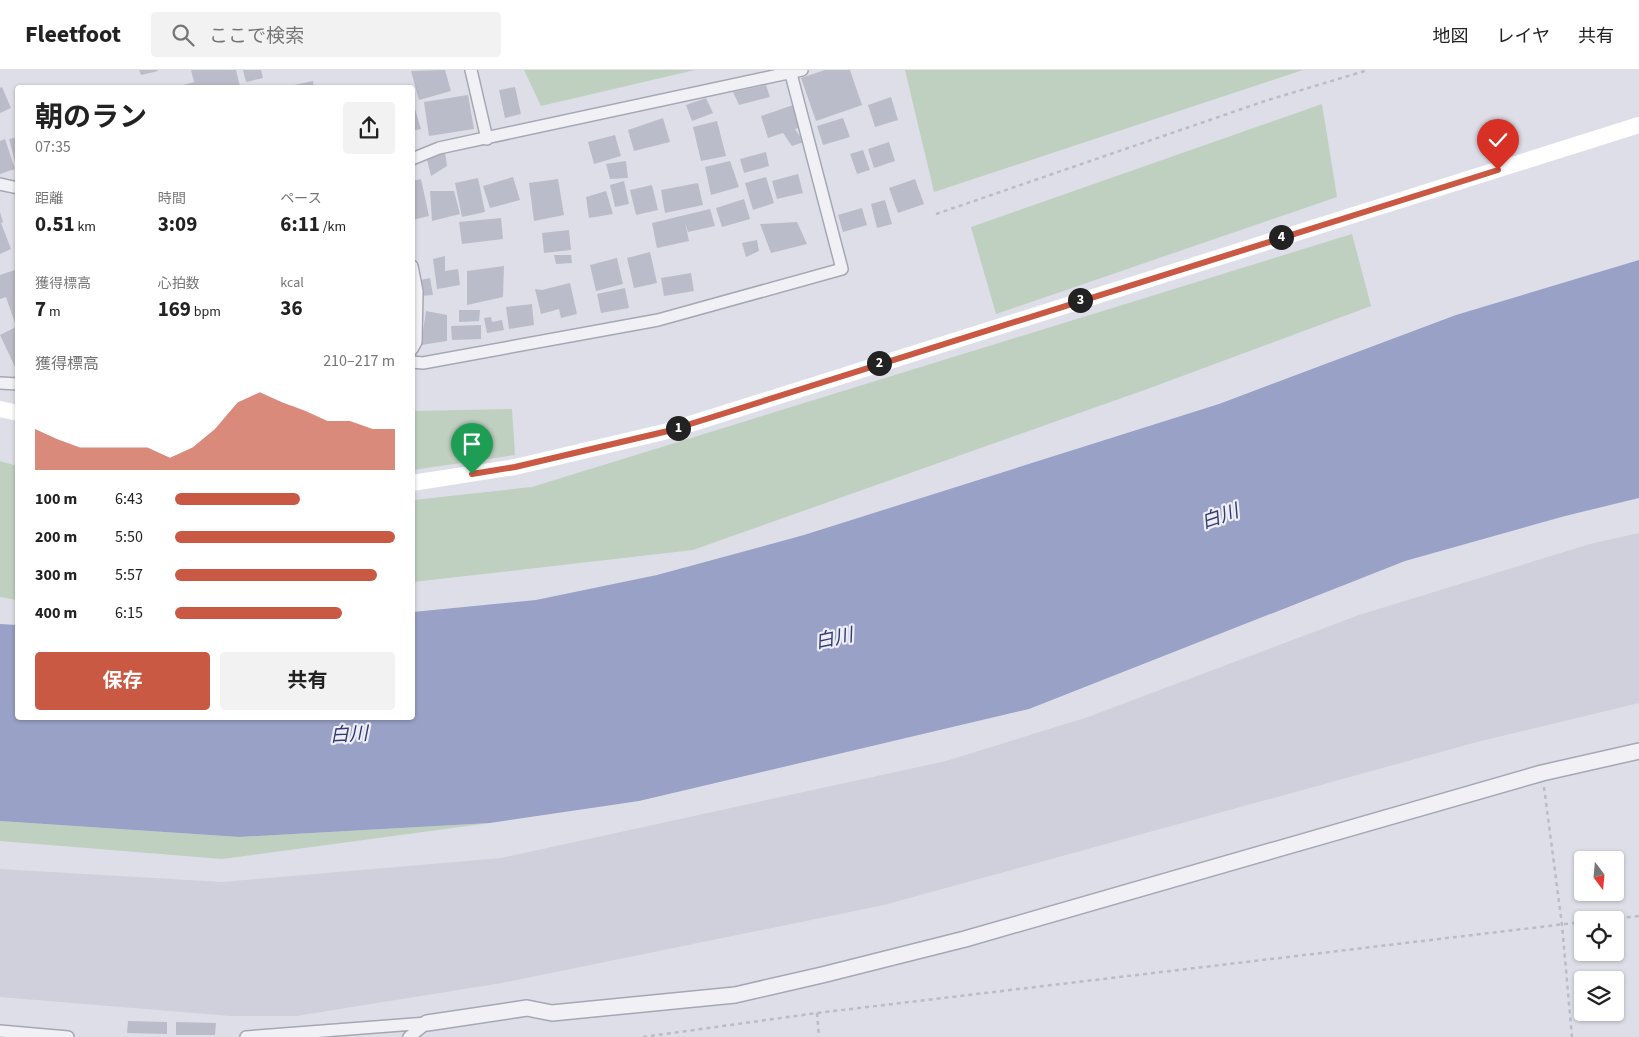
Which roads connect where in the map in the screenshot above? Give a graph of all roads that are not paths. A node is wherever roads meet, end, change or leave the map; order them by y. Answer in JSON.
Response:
{"nodes":[{"id":1,"x":471,"y":70,"type":"edge"},
{"id":2,"x":796,"y":72,"type":"edge"},
{"id":3,"x":1639,"y":125,"type":"edge"},
{"id":4,"x":486,"y":139,"type":"junction"},
{"id":5,"x":415,"y":158,"type":"edge"},
{"id":6,"x":0,"y":184,"type":"edge"},
{"id":7,"x":15,"y":187,"type":"edge"},
{"id":8,"x":415,"y":281,"type":"edge"},
{"id":9,"x":415,"y":344,"type":"edge"},
{"id":10,"x":415,"y":362,"type":"edge"},
{"id":11,"x":0,"y":383,"type":"edge"},
{"id":12,"x":15,"y":384,"type":"edge"},
{"id":13,"x":0,"y":409,"type":"edge"},
{"id":14,"x":15,"y":412,"type":"edge"},
{"id":15,"x":415,"y":483,"type":"edge"},
{"id":16,"x":1639,"y":751,"type":"edge"},
{"id":17,"x":427,"y":1023,"type":"junction"},
{"id":18,"x":0,"y":1031,"type":"edge"},
{"id":19,"x":68,"y":1037,"type":"edge"},
{"id":20,"x":246,"y":1037,"type":"edge"},
{"id":21,"x":409,"y":1037,"type":"edge"}],
"edges":[{"from":1,"to":4,"type":"street"},
{"from":2,"to":4,"type":"street"},
{"from":2,"to":10,"type":"street"},
{"from":3,"to":15,"type":"main road"},
{"from":4,"to":5,"type":"street"},
{"from":6,"to":7,"type":"street"},
{"from":8,"to":9,"type":"street"},
{"from":11,"to":12,"type":"street"},
{"from":13,"to":14,"type":"main road"},
{"from":16,"to":17,"type":"street"},
{"from":17,"to":20,"type":"street"},
{"from":17,"to":21,"type":"street"},
{"from":18,"to":19,"type":"street"}]}
